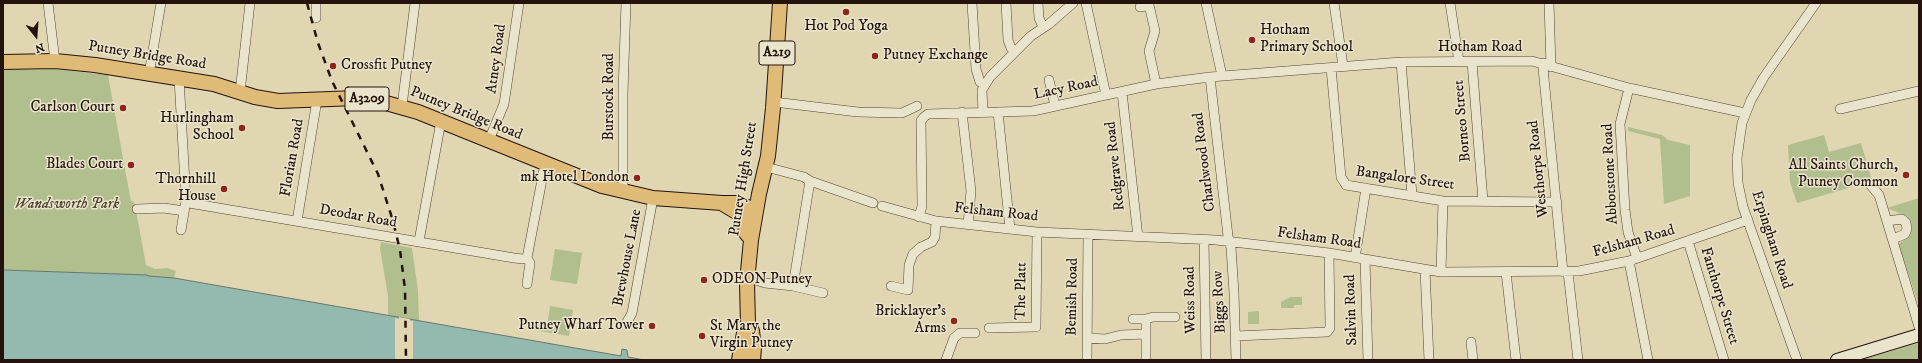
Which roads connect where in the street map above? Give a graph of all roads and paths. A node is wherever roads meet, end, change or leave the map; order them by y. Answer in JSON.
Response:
{"nodes":[{"id":1,"x":48,"y":3,"type":"edge"},
{"id":2,"x":161,"y":3,"type":"edge"},
{"id":3,"x":250,"y":3,"type":"edge"},
{"id":4,"x":316,"y":3,"type":"edge"},
{"id":5,"x":415,"y":3,"type":"edge"},
{"id":6,"x":519,"y":3,"type":"edge"},
{"id":7,"x":626,"y":3,"type":"edge"},
{"id":8,"x":780,"y":3,"type":"edge"},
{"id":9,"x":972,"y":3,"type":"edge"},
{"id":10,"x":1006,"y":3,"type":"edge"},
{"id":11,"x":1038,"y":3,"type":"edge"},
{"id":12,"x":1086,"y":3,"type":"edge"},
{"id":13,"x":1206,"y":3,"type":"edge"},
{"id":14,"x":1334,"y":3,"type":"edge"},
{"id":15,"x":1450,"y":3,"type":"edge"},
{"id":16,"x":1549,"y":3,"type":"edge"},
{"id":17,"x":1816,"y":3,"type":"edge"},
{"id":18,"x":1070,"y":4,"type":"edge"},
{"id":19,"x":1140,"y":7,"type":"dead end"},
{"id":20,"x":316,"y":18,"type":"dead end"},
{"id":21,"x":1046,"y":25,"type":"junction"},
{"id":22,"x":1014,"y":51,"type":"junction"},
{"id":23,"x":55,"y":61,"type":"junction"},
{"id":24,"x":3,"y":62,"type":"edge"},
{"id":25,"x":1402,"y":62,"type":"junction"},
{"id":26,"x":1460,"y":62,"type":"junction"},
{"id":27,"x":1472,"y":62,"type":"junction"},
{"id":28,"x":1548,"y":65,"type":"junction"},
{"id":29,"x":1342,"y":66,"type":"junction"},
{"id":30,"x":1331,"y":68,"type":"junction"},
{"id":31,"x":149,"y":74,"type":"junction"},
{"id":32,"x":1222,"y":76,"type":"junction"},
{"id":33,"x":1210,"y":77,"type":"junction"},
{"id":34,"x":179,"y":78,"type":"junction"},
{"id":35,"x":1050,"y":80,"type":"dead end"},
{"id":36,"x":1156,"y":84,"type":"junction"},
{"id":37,"x":985,"y":85,"type":"junction"},
{"id":38,"x":1629,"y":88,"type":"junction"},
{"id":39,"x":1919,"y":91,"type":"edge"},
{"id":40,"x":240,"y":92,"type":"junction"},
{"id":41,"x":1122,"y":92,"type":"junction"},
{"id":42,"x":1106,"y":95,"type":"junction"},
{"id":43,"x":317,"y":100,"type":"junction"},
{"id":44,"x":774,"y":102,"type":"junction"},
{"id":45,"x":402,"y":106,"type":"junction"},
{"id":46,"x":917,"y":106,"type":"dead end"},
{"id":47,"x":1055,"y":106,"type":"junction"},
{"id":48,"x":1840,"y":109,"type":"dead end"},
{"id":49,"x":962,"y":112,"type":"junction"},
{"id":50,"x":983,"y":112,"type":"junction"},
{"id":51,"x":998,"y":112,"type":"junction"},
{"id":52,"x":1745,"y":113,"type":"junction"},
{"id":53,"x":441,"y":121,"type":"junction"},
{"id":54,"x":489,"y":140,"type":"junction"},
{"id":55,"x":545,"y":164,"type":"junction"},
{"id":56,"x":766,"y":167,"type":"junction"},
{"id":57,"x":810,"y":181,"type":"junction"},
{"id":58,"x":1870,"y":183,"type":"dead end"},
{"id":59,"x":1366,"y":188,"type":"junction"},
{"id":60,"x":623,"y":192,"type":"junction"},
{"id":61,"x":1412,"y":195,"type":"junction"},
{"id":62,"x":653,"y":198,"type":"junction"},
{"id":63,"x":1443,"y":200,"type":"junction"},
{"id":64,"x":186,"y":201,"type":"junction"},
{"id":65,"x":1483,"y":201,"type":"junction"},
{"id":66,"x":1557,"y":202,"type":"junction"},
{"id":67,"x":722,"y":204,"type":"junction"},
{"id":68,"x":137,"y":209,"type":"dead end"},
{"id":69,"x":756,"y":210,"type":"junction"},
{"id":70,"x":184,"y":211,"type":"junction"},
{"id":71,"x":920,"y":218,"type":"junction"},
{"id":72,"x":1748,"y":220,"type":"junction"},
{"id":73,"x":297,"y":221,"type":"junction"},
{"id":74,"x":936,"y":221,"type":"junction"},
{"id":75,"x":1887,"y":221,"type":"junction"},
{"id":76,"x":968,"y":225,"type":"junction"},
{"id":77,"x":1010,"y":229,"type":"junction"},
{"id":78,"x":181,"y":230,"type":"dead end"},
{"id":79,"x":1037,"y":232,"type":"junction"},
{"id":80,"x":1088,"y":235,"type":"junction"},
{"id":81,"x":1138,"y":237,"type":"junction"},
{"id":82,"x":1893,"y":239,"type":"junction"},
{"id":83,"x":751,"y":240,"type":"junction"},
{"id":84,"x":1204,"y":240,"type":"junction"},
{"id":85,"x":419,"y":241,"type":"junction"},
{"id":86,"x":1688,"y":241,"type":"junction"},
{"id":87,"x":1230,"y":242,"type":"junction"},
{"id":88,"x":1329,"y":253,"type":"junction"},
{"id":89,"x":527,"y":258,"type":"junction"},
{"id":90,"x":1355,"y":258,"type":"junction"},
{"id":91,"x":1365,"y":260,"type":"junction"},
{"id":92,"x":1632,"y":260,"type":"junction"},
{"id":93,"x":1426,"y":270,"type":"junction"},
{"id":94,"x":1441,"y":272,"type":"junction"},
{"id":95,"x":1506,"y":272,"type":"junction"},
{"id":96,"x":1565,"y":272,"type":"junction"},
{"id":97,"x":747,"y":278,"type":"junction"},
{"id":98,"x":527,"y":284,"type":"dead end"},
{"id":99,"x":793,"y":286,"type":"junction"},
{"id":100,"x":890,"y":286,"type":"dead end"},
{"id":101,"x":823,"y":293,"type":"dead end"},
{"id":102,"x":1175,"y":316,"type":"dead end"},
{"id":103,"x":1133,"y":319,"type":"dead end"},
{"id":104,"x":1146,"y":319,"type":"junction"},
{"id":105,"x":627,"y":322,"type":"dead end"},
{"id":106,"x":1919,"y":327,"type":"edge"},
{"id":107,"x":989,"y":328,"type":"dead end"},
{"id":108,"x":975,"y":333,"type":"dead end"},
{"id":109,"x":1146,"y":334,"type":"junction"},
{"id":110,"x":1919,"y":334,"type":"edge"},
{"id":111,"x":1236,"y":336,"type":"junction"},
{"id":112,"x":1087,"y":338,"type":"junction"},
{"id":113,"x":1471,"y":342,"type":"dead end"},
{"id":114,"x":1856,"y":357,"type":"edge"},
{"id":115,"x":744,"y":360,"type":"edge"},
{"id":116,"x":946,"y":360,"type":"edge"},
{"id":117,"x":1087,"y":360,"type":"edge"},
{"id":118,"x":1146,"y":360,"type":"edge"},
{"id":119,"x":1206,"y":360,"type":"edge"},
{"id":120,"x":1236,"y":360,"type":"edge"},
{"id":121,"x":1368,"y":360,"type":"edge"},
{"id":122,"x":1429,"y":360,"type":"edge"},
{"id":123,"x":1473,"y":360,"type":"edge"},
{"id":124,"x":1516,"y":360,"type":"edge"},
{"id":125,"x":1578,"y":360,"type":"edge"},
{"id":126,"x":1648,"y":360,"type":"edge"},
{"id":127,"x":1724,"y":360,"type":"edge"},
{"id":128,"x":1797,"y":360,"type":"edge"},
{"id":129,"x":1837,"y":360,"type":"edge"}],
"edges":[{"from":1,"to":23,"type":"street"},
{"from":2,"to":31,"type":"street"},
{"from":3,"to":40,"type":"street"},
{"from":4,"to":20,"type":"street"},
{"from":5,"to":45,"type":"street"},
{"from":6,"to":54,"type":"street","name":"Atney Road"},
{"from":7,"to":60,"type":"street","name":"Burstock Road"},
{"from":8,"to":44,"type":"main road","name":"Putney High Street","number":"A219"},
{"from":9,"to":37,"type":"street"},
{"from":10,"to":22,"type":"street"},
{"from":11,"to":21,"type":"street"},
{"from":12,"to":42,"type":"street"},
{"from":13,"to":32,"type":"street"},
{"from":14,"to":29,"type":"street"},
{"from":15,"to":26,"type":"street"},
{"from":16,"to":28,"type":"street","name":"Westhorpe Road"},
{"from":17,"to":52,"type":"street","name":"Erpingham Road"},
{"from":18,"to":21,"type":"street"},
{"from":19,"to":36,"type":"street"},
{"from":21,"to":22,"type":"street"},
{"from":22,"to":37,"type":"street"},
{"from":23,"to":24,"type":"main road","name":"Putney Bridge Road","number":"A3209"},
{"from":23,"to":31,"type":"main road","name":"Putney Bridge Road","number":"A3209"},
{"from":25,"to":26,"type":"street","name":"Hotham Road"},
{"from":25,"to":29,"type":"street","name":"Hotham Road"},
{"from":25,"to":61,"type":"street"},
{"from":26,"to":27,"type":"street","name":"Hotham Road"},
{"from":27,"to":28,"type":"street","name":"Hotham Road"},
{"from":27,"to":65,"type":"street","name":"Borneo Street"},
{"from":28,"to":38,"type":"street","name":"Hotham Road"},
{"from":28,"to":66,"type":"street","name":"Westhorpe Road"},
{"from":29,"to":30,"type":"street","name":"Hotham Road"},
{"from":30,"to":32,"type":"street","name":"Hotham Road"},
{"from":30,"to":59,"type":"street","name":"Bangalore Street"},
{"from":31,"to":34,"type":"main road","name":"Putney Bridge Road","number":"A3209"},
{"from":32,"to":33,"type":"street","name":"Hotham Road"},
{"from":33,"to":36,"type":"street","name":"Lacy Road"},
{"from":33,"to":87,"type":"street","name":"Charlwood Road"},
{"from":34,"to":40,"type":"main road","name":"Putney Bridge Road","number":"A3209"},
{"from":34,"to":64,"type":"street"},
{"from":35,"to":47,"type":"street"},
{"from":36,"to":41,"type":"street","name":"Lacy Road"},
{"from":37,"to":50,"type":"street"},
{"from":38,"to":52,"type":"street","name":"Hotham Road"},
{"from":38,"to":92,"type":"street","name":"Abbotstone Road"},
{"from":39,"to":48,"type":"street"},
{"from":40,"to":43,"type":"main road","name":"Putney Bridge Road","number":"A3209"},
{"from":41,"to":42,"type":"street","name":"Lacy Road"},
{"from":41,"to":81,"type":"street","name":"Redgrave Road"},
{"from":42,"to":47,"type":"street","name":"Lacy Road"},
{"from":43,"to":45,"type":"main road","name":"Putney Bridge Road","number":"A3209"},
{"from":43,"to":73,"type":"street","name":"Florian Road"},
{"from":44,"to":46,"type":"street"},
{"from":44,"to":56,"type":"main road","name":"Putney High Street","number":"A219"},
{"from":45,"to":53,"type":"main road","name":"Putney Bridge Road","number":"A3209"},
{"from":47,"to":51,"type":"street","name":"Lacy Road"},
{"from":49,"to":50,"type":"street","name":"Lacy Road"},
{"from":49,"to":71,"type":"street","name":"Lacy Road"},
{"from":49,"to":76,"type":"street"},
{"from":50,"to":51,"type":"street","name":"Lacy Road"},
{"from":51,"to":77,"type":"street"},
{"from":52,"to":72,"type":"street","name":"Erpingham Road"},
{"from":53,"to":54,"type":"main road","name":"Putney Bridge Road","number":"A3209"},
{"from":53,"to":85,"type":"street"},
{"from":54,"to":55,"type":"main road","name":"Putney Bridge Road","number":"A3209"},
{"from":55,"to":60,"type":"main road","name":"Putney Bridge Road","number":"A3209"},
{"from":55,"to":89,"type":"street"},
{"from":56,"to":57,"type":"street","name":"Felsham Road"},
{"from":56,"to":69,"type":"main road","name":"Putney High Street","number":"A219"},
{"from":57,"to":71,"type":"street","name":"Felsham Road"},
{"from":57,"to":99,"type":"street"},
{"from":58,"to":75,"type":"street"},
{"from":59,"to":61,"type":"street","name":"Bangalore Street"},
{"from":59,"to":90,"type":"street"},
{"from":60,"to":62,"type":"main road","name":"Putney Bridge Road","number":"A3209"},
{"from":61,"to":63,"type":"street","name":"Bangalore Street"},
{"from":62,"to":67,"type":"main road","name":"Putney Bridge Road","number":"A3209"},
{"from":62,"to":105,"type":"street","name":"Brewhouse Lane"},
{"from":63,"to":65,"type":"street","name":"Bangalore Street"},
{"from":63,"to":94,"type":"street"},
{"from":64,"to":70,"type":"street"},
{"from":64,"to":73,"type":"street","name":"Deodar Road"},
{"from":65,"to":66,"type":"street","name":"Bangalore Street"},
{"from":66,"to":96,"type":"street","name":"Westhorpe Road"},
{"from":67,"to":69,"type":"main road","name":"Putney Bridge Road","number":"A3209"},
{"from":67,"to":83,"type":"main road","name":"Putney Bridge Road","number":"A3209"},
{"from":68,"to":70,"type":"street"},
{"from":69,"to":83,"type":"main road","name":"Putney High Street","number":"A219"},
{"from":70,"to":78,"type":"street"},
{"from":71,"to":74,"type":"street","name":"Felsham Road"},
{"from":72,"to":86,"type":"street","name":"Felsham Road"},
{"from":72,"to":128,"type":"street","name":"Erpingham Road"},
{"from":73,"to":85,"type":"street","name":"Deodar Road"},
{"from":74,"to":76,"type":"street","name":"Felsham Road"},
{"from":74,"to":100,"type":"street"},
{"from":75,"to":82,"type":"street"},
{"from":75,"to":82,"type":"street"},
{"from":76,"to":77,"type":"street","name":"Felsham Road"},
{"from":77,"to":79,"type":"street","name":"Felsham Road"},
{"from":79,"to":80,"type":"street","name":"Felsham Road"},
{"from":79,"to":107,"type":"street","name":"The Platt"},
{"from":80,"to":81,"type":"street","name":"Felsham Road"},
{"from":80,"to":112,"type":"street","name":"Bemish Road"},
{"from":81,"to":84,"type":"street","name":"Felsham Road"},
{"from":82,"to":106,"type":"street"},
{"from":83,"to":97,"type":"main road","name":"Putney High Street","number":"A219"},
{"from":84,"to":87,"type":"street","name":"Felsham Road"},
{"from":84,"to":119,"type":"street","name":"Weiss Road"},
{"from":85,"to":89,"type":"street","name":"Deodar Road"},
{"from":86,"to":92,"type":"street","name":"Felsham Road"},
{"from":86,"to":127,"type":"street","name":"Fanthorpe Street"},
{"from":87,"to":88,"type":"street","name":"Felsham Road"},
{"from":87,"to":111,"type":"street","name":"Biggs Row"},
{"from":88,"to":90,"type":"street","name":"Felsham Road"},
{"from":88,"to":111,"type":"street"},
{"from":89,"to":98,"type":"street"},
{"from":90,"to":91,"type":"street","name":"Felsham Road"},
{"from":91,"to":93,"type":"street","name":"Felsham Road"},
{"from":91,"to":121,"type":"street","name":"Salvin Road"},
{"from":92,"to":96,"type":"street","name":"Felsham Road"},
{"from":92,"to":126,"type":"street","name":"Abbotstone Road"},
{"from":93,"to":94,"type":"street","name":"Felsham Road"},
{"from":93,"to":122,"type":"street"},
{"from":94,"to":95,"type":"street","name":"Felsham Road"},
{"from":95,"to":96,"type":"street","name":"Felsham Road"},
{"from":95,"to":124,"type":"street"},
{"from":96,"to":125,"type":"street","name":"Westhorpe Road"},
{"from":97,"to":99,"type":"street"},
{"from":97,"to":115,"type":"main road","name":"Putney High Street","number":"A219"},
{"from":99,"to":101,"type":"street"},
{"from":102,"to":104,"type":"street"},
{"from":103,"to":104,"type":"street"},
{"from":104,"to":109,"type":"street"},
{"from":108,"to":116,"type":"street"},
{"from":109,"to":112,"type":"street"},
{"from":109,"to":118,"type":"street"},
{"from":110,"to":114,"type":"main road"},
{"from":111,"to":120,"type":"street","name":"Biggs Row"},
{"from":112,"to":117,"type":"street","name":"Bemish Road"},
{"from":113,"to":123,"type":"street"},
{"from":114,"to":129,"type":"main road"}]}
